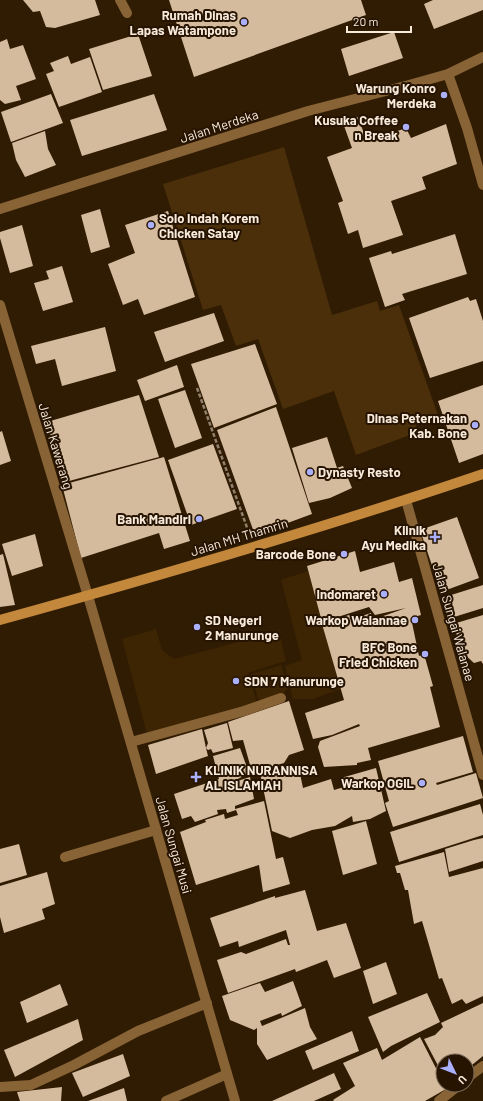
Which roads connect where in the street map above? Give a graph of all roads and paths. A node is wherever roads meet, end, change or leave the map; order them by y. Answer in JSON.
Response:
{"nodes":[{"id":1,"x":120,"y":0,"type":"edge"},
{"id":2,"x":127,"y":13,"type":"dead end"},
{"id":3,"x":483,"y":57,"type":"edge"},
{"id":4,"x":448,"y":74,"type":"junction"},
{"id":5,"x":483,"y":185,"type":"edge"},
{"id":6,"x":0,"y":209,"type":"edge"},
{"id":7,"x":0,"y":305,"type":"edge"},
{"id":8,"x":197,"y":388,"type":"dead end"},
{"id":9,"x":483,"y":474,"type":"edge"},
{"id":10,"x":406,"y":500,"type":"junction"},
{"id":11,"x":254,"y":547,"type":"junction"},
{"id":12,"x":88,"y":596,"type":"junction"},
{"id":13,"x":0,"y":620,"type":"edge"},
{"id":14,"x":281,"y":698,"type":"dead end"},
{"id":15,"x":131,"y":742,"type":"junction"},
{"id":16,"x":483,"y":775,"type":"edge"},
{"id":17,"x":156,"y":830,"type":"junction"},
{"id":18,"x":65,"y":857,"type":"dead end"},
{"id":19,"x":207,"y":1003,"type":"junction"},
{"id":20,"x":227,"y":1074,"type":"junction"},
{"id":21,"x":0,"y":1087,"type":"edge"},
{"id":22,"x":449,"y":1093,"type":"edge"},
{"id":23,"x":166,"y":1101,"type":"edge"},
{"id":24,"x":235,"y":1101,"type":"edge"},
{"id":25,"x":439,"y":1101,"type":"edge"}],
"edges":[{"from":1,"to":2,"type":"street"},
{"from":3,"to":4,"type":"street","name":"Jalan Merdeka"},
{"from":4,"to":5,"type":"street"},
{"from":4,"to":6,"type":"street","name":"Jalan Merdeka"},
{"from":7,"to":12,"type":"street","name":"Jalan Kawerang"},
{"from":8,"to":11,"type":"path"},
{"from":9,"to":10,"type":"main road","name":"Jalan MH Thamrin"},
{"from":10,"to":11,"type":"main road","name":"Jalan MH Thamrin"},
{"from":10,"to":16,"type":"street","name":"Jalan Sungai Walanae"},
{"from":11,"to":12,"type":"main road","name":"Jalan MH Thamrin"},
{"from":12,"to":13,"type":"main road","name":"Jalan MH Thamrin"},
{"from":12,"to":15,"type":"street","name":"Jalan Sungai Musi"},
{"from":14,"to":15,"type":"street"},
{"from":15,"to":17,"type":"street","name":"Jalan Sungai Musi"},
{"from":17,"to":18,"type":"street"},
{"from":17,"to":19,"type":"street","name":"Jalan Sungai Musi"},
{"from":19,"to":20,"type":"street","name":"Jalan Sungai Musi"},
{"from":19,"to":21,"type":"street"},
{"from":20,"to":23,"type":"street"},
{"from":20,"to":24,"type":"street","name":"Jalan Sungai Musi"},
{"from":22,"to":25,"type":"street"}]}
